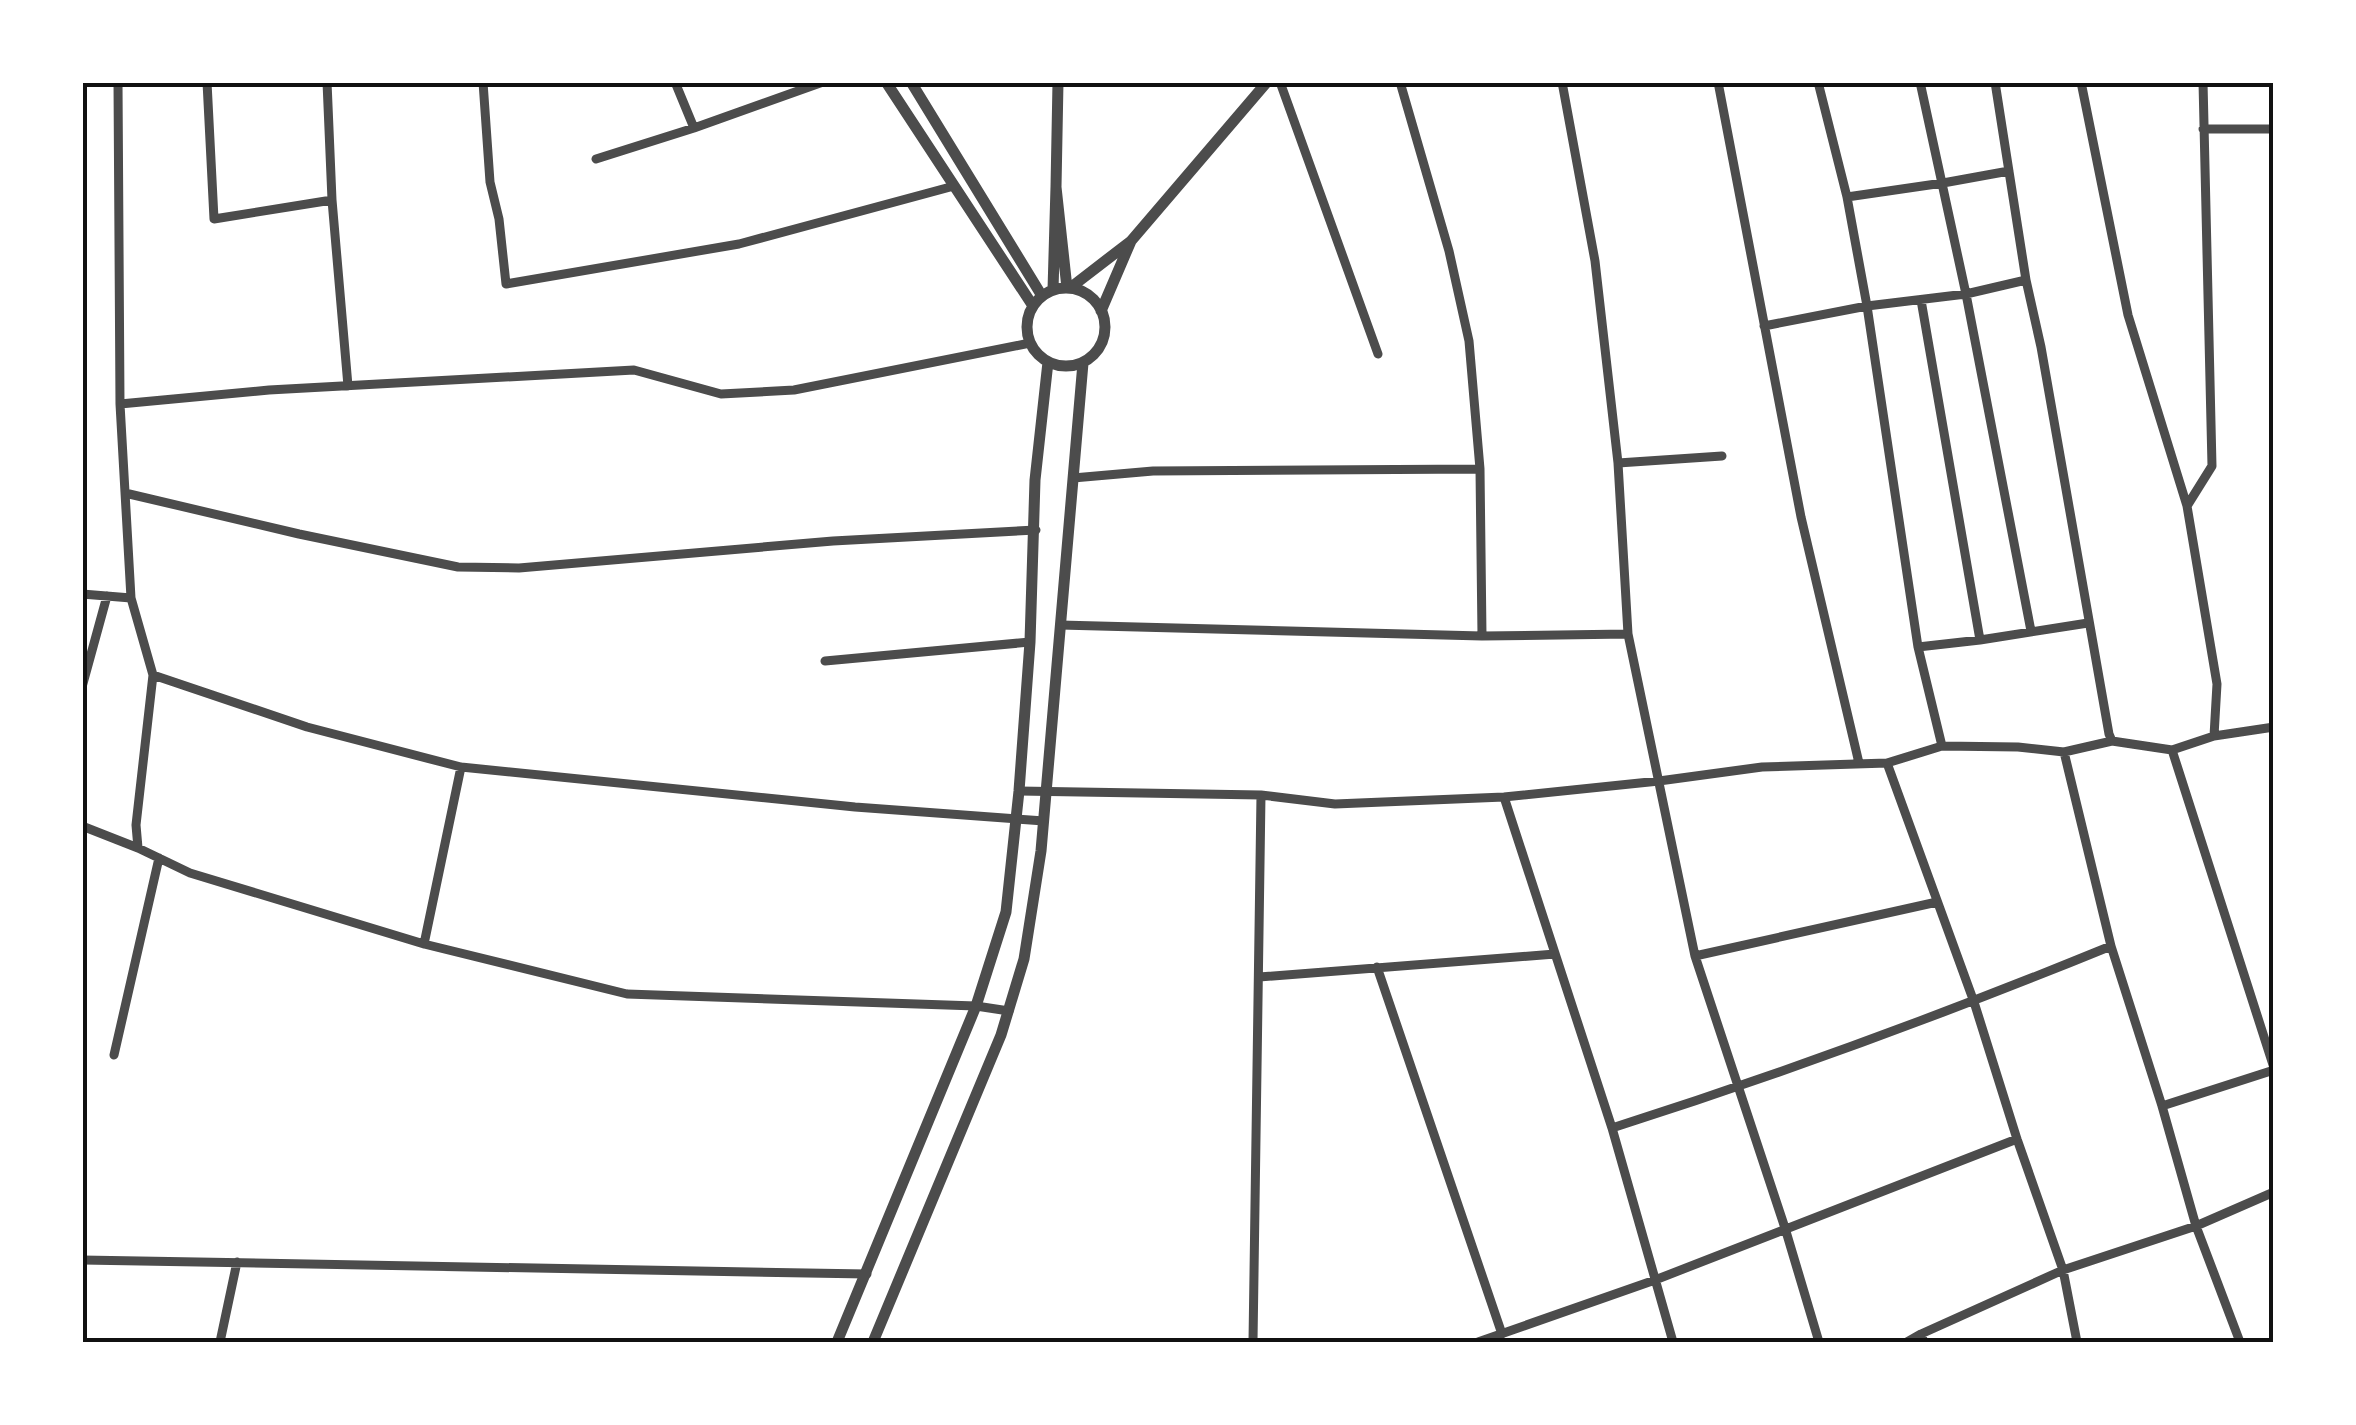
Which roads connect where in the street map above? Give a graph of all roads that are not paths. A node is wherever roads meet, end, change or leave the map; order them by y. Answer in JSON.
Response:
{"nodes":[{"id":1,"x":118,"y":82,"type":"edge"},
{"id":2,"x":207,"y":82,"type":"edge"},
{"id":3,"x":327,"y":82,"type":"edge"},
{"id":4,"x":483,"y":82,"type":"edge"},
{"id":5,"x":675,"y":82,"type":"edge"},
{"id":6,"x":823,"y":82,"type":"edge"},
{"id":7,"x":886,"y":82,"type":"edge"},
{"id":8,"x":911,"y":82,"type":"edge"},
{"id":9,"x":1058,"y":82,"type":"edge"},
{"id":10,"x":1267,"y":82,"type":"edge"},
{"id":11,"x":1280,"y":82,"type":"edge"},
{"id":12,"x":1400,"y":82,"type":"edge"},
{"id":13,"x":1562,"y":82,"type":"edge"},
{"id":14,"x":1718,"y":82,"type":"edge"},
{"id":15,"x":1818,"y":82,"type":"edge"},
{"id":16,"x":1920,"y":82,"type":"edge"},
{"id":17,"x":1995,"y":82,"type":"edge"},
{"id":18,"x":2081,"y":82,"type":"edge"},
{"id":19,"x":2203,"y":82,"type":"edge"},
{"id":20,"x":694,"y":128,"type":"junction"},
{"id":21,"x":2274,"y":128,"type":"edge"},
{"id":22,"x":2202,"y":129,"type":"junction"},
{"id":23,"x":596,"y":159,"type":"dead end"},
{"id":24,"x":2009,"y":171,"type":"junction"},
{"id":25,"x":1942,"y":184,"type":"junction"},
{"id":26,"x":954,"y":186,"type":"junction"},
{"id":27,"x":1056,"y":187,"type":"junction"},
{"id":28,"x":1847,"y":197,"type":"junction"},
{"id":29,"x":332,"y":200,"type":"junction"},
{"id":30,"x":1131,"y":241,"type":"junction"},
{"id":31,"x":2026,"y":280,"type":"junction"},
{"id":32,"x":1069,"y":288,"type":"junction"},
{"id":33,"x":1048,"y":293,"type":"junction"},
{"id":34,"x":1966,"y":294,"type":"junction"},
{"id":35,"x":1922,"y":300,"type":"junction"},
{"id":36,"x":1032,"y":306,"type":"junction"},
{"id":37,"x":1867,"y":306,"type":"junction"},
{"id":38,"x":1101,"y":311,"type":"junction"},
{"id":39,"x":1764,"y":326,"type":"junction"},
{"id":40,"x":1030,"y":343,"type":"junction"},
{"id":41,"x":1378,"y":354,"type":"dead end"},
{"id":42,"x":1048,"y":362,"type":"junction"},
{"id":43,"x":1082,"y":363,"type":"junction"},
{"id":44,"x":348,"y":386,"type":"junction"},
{"id":45,"x":120,"y":404,"type":"junction"},
{"id":46,"x":1722,"y":456,"type":"dead end"},
{"id":47,"x":1618,"y":464,"type":"junction"},
{"id":48,"x":1480,"y":469,"type":"junction"},
{"id":49,"x":1073,"y":478,"type":"junction"},
{"id":50,"x":125,"y":493,"type":"junction"},
{"id":51,"x":2187,"y":506,"type":"junction"},
{"id":52,"x":1036,"y":530,"type":"junction"},
{"id":53,"x":82,"y":594,"type":"edge"},
{"id":54,"x":107,"y":596,"type":"junction"},
{"id":55,"x":131,"y":598,"type":"junction"},
{"id":56,"x":2088,"y":624,"type":"junction"},
{"id":57,"x":1060,"y":625,"type":"junction"},
{"id":58,"x":2031,"y":631,"type":"junction"},
{"id":59,"x":1628,"y":634,"type":"junction"},
{"id":60,"x":1482,"y":636,"type":"junction"},
{"id":61,"x":1980,"y":640,"type":"junction"},
{"id":62,"x":1030,"y":642,"type":"junction"},
{"id":63,"x":1918,"y":647,"type":"junction"},
{"id":64,"x":825,"y":661,"type":"dead end"},
{"id":65,"x":154,"y":675,"type":"junction"},
{"id":66,"x":82,"y":687,"type":"edge"},
{"id":67,"x":2274,"y":726,"type":"edge"},
{"id":68,"x":2214,"y":736,"type":"junction"},
{"id":69,"x":2112,"y":741,"type":"junction"},
{"id":70,"x":1942,"y":746,"type":"junction"},
{"id":71,"x":2172,"y":750,"type":"junction"},
{"id":72,"x":2064,"y":752,"type":"junction"},
{"id":73,"x":1858,"y":763,"type":"junction"},
{"id":74,"x":1887,"y":763,"type":"junction"},
{"id":75,"x":461,"y":768,"type":"junction"},
{"id":76,"x":1659,"y":781,"type":"junction"},
{"id":77,"x":1019,"y":792,"type":"junction"},
{"id":78,"x":1046,"y":793,"type":"junction"},
{"id":79,"x":1261,"y":795,"type":"junction"},
{"id":80,"x":1504,"y":798,"type":"junction"},
{"id":81,"x":1016,"y":818,"type":"junction"},
{"id":82,"x":1044,"y":821,"type":"junction"},
{"id":83,"x":82,"y":826,"type":"edge"},
{"id":84,"x":138,"y":848,"type":"junction"},
{"id":85,"x":158,"y":858,"type":"junction"},
{"id":86,"x":1937,"y":902,"type":"junction"},
{"id":87,"x":424,"y":944,"type":"junction"},
{"id":88,"x":2111,"y":946,"type":"junction"},
{"id":89,"x":1555,"y":954,"type":"junction"},
{"id":90,"x":1695,"y":956,"type":"junction"},
{"id":91,"x":1377,"y":968,"type":"junction"},
{"id":92,"x":1258,"y":977,"type":"junction"},
{"id":93,"x":1974,"y":1002,"type":"junction"},
{"id":94,"x":976,"y":1006,"type":"junction"},
{"id":95,"x":1008,"y":1011,"type":"junction"},
{"id":96,"x":114,"y":1055,"type":"dead end"},
{"id":97,"x":2274,"y":1069,"type":"edge"},
{"id":98,"x":1738,"y":1088,"type":"junction"},
{"id":99,"x":2162,"y":1106,"type":"junction"},
{"id":100,"x":1612,"y":1128,"type":"junction"},
{"id":101,"x":2016,"y":1139,"type":"junction"},
{"id":102,"x":2274,"y":1192,"type":"edge"},
{"id":103,"x":2196,"y":1226,"type":"junction"},
{"id":104,"x":1785,"y":1228,"type":"junction"},
{"id":105,"x":82,"y":1260,"type":"edge"},
{"id":106,"x":236,"y":1262,"type":"junction"},
{"id":107,"x":2063,"y":1270,"type":"junction"},
{"id":108,"x":867,"y":1274,"type":"junction"},
{"id":109,"x":1655,"y":1280,"type":"junction"},
{"id":110,"x":1502,"y":1334,"type":"junction"},
{"id":111,"x":1922,"y":1338,"type":"edge"},
{"id":112,"x":220,"y":1342,"type":"edge"},
{"id":113,"x":837,"y":1342,"type":"edge"},
{"id":114,"x":873,"y":1342,"type":"edge"},
{"id":115,"x":1253,"y":1342,"type":"edge"},
{"id":116,"x":1478,"y":1342,"type":"edge"},
{"id":117,"x":1673,"y":1342,"type":"edge"},
{"id":118,"x":1819,"y":1342,"type":"edge"},
{"id":119,"x":1907,"y":1342,"type":"edge"},
{"id":120,"x":2077,"y":1342,"type":"edge"},
{"id":121,"x":2240,"y":1342,"type":"edge"}],
"edges":[{"from":1,"to":45,"type":"street"},
{"from":2,"to":29,"type":"street"},
{"from":3,"to":29,"type":"street"},
{"from":4,"to":26,"type":"street"},
{"from":5,"to":20,"type":"street"},
{"from":6,"to":20,"type":"street"},
{"from":7,"to":26,"type":"street"},
{"from":8,"to":33,"type":"street"},
{"from":9,"to":27,"type":"street"},
{"from":10,"to":30,"type":"street"},
{"from":11,"to":41,"type":"street"},
{"from":12,"to":48,"type":"street"},
{"from":13,"to":47,"type":"street"},
{"from":14,"to":39,"type":"street"},
{"from":15,"to":28,"type":"street"},
{"from":16,"to":25,"type":"street"},
{"from":17,"to":24,"type":"street"},
{"from":18,"to":51,"type":"street"},
{"from":19,"to":22,"type":"street"},
{"from":20,"to":23,"type":"street"},
{"from":21,"to":22,"type":"street"},
{"from":22,"to":51,"type":"street"},
{"from":24,"to":25,"type":"street"},
{"from":24,"to":31,"type":"street"},
{"from":25,"to":28,"type":"street"},
{"from":25,"to":34,"type":"street"},
{"from":26,"to":36,"type":"street"},
{"from":27,"to":32,"type":"street"},
{"from":27,"to":33,"type":"street"},
{"from":28,"to":37,"type":"street"},
{"from":29,"to":44,"type":"street"},
{"from":30,"to":32,"type":"street"},
{"from":30,"to":38,"type":"street"},
{"from":31,"to":34,"type":"street"},
{"from":31,"to":56,"type":"street"},
{"from":32,"to":33,"type":"street"},
{"from":32,"to":38,"type":"street"},
{"from":33,"to":36,"type":"street"},
{"from":34,"to":35,"type":"street"},
{"from":34,"to":58,"type":"street"},
{"from":35,"to":37,"type":"street"},
{"from":35,"to":61,"type":"street"},
{"from":36,"to":40,"type":"street"},
{"from":37,"to":39,"type":"street"},
{"from":37,"to":63,"type":"street"},
{"from":38,"to":43,"type":"street"},
{"from":39,"to":73,"type":"street"},
{"from":40,"to":42,"type":"street"},
{"from":40,"to":44,"type":"street"},
{"from":42,"to":43,"type":"street"},
{"from":42,"to":52,"type":"street"},
{"from":43,"to":49,"type":"street"},
{"from":44,"to":45,"type":"street"},
{"from":45,"to":50,"type":"street"},
{"from":46,"to":47,"type":"street"},
{"from":47,"to":59,"type":"street"},
{"from":48,"to":49,"type":"street"},
{"from":48,"to":60,"type":"street"},
{"from":49,"to":57,"type":"street"},
{"from":50,"to":52,"type":"street"},
{"from":50,"to":55,"type":"street"},
{"from":51,"to":68,"type":"street"},
{"from":52,"to":62,"type":"street"},
{"from":53,"to":54,"type":"street"},
{"from":54,"to":55,"type":"street"},
{"from":54,"to":66,"type":"street"},
{"from":55,"to":65,"type":"street"},
{"from":56,"to":58,"type":"street"},
{"from":56,"to":69,"type":"street"},
{"from":57,"to":60,"type":"street"},
{"from":57,"to":78,"type":"street"},
{"from":58,"to":61,"type":"street"},
{"from":59,"to":60,"type":"street"},
{"from":59,"to":76,"type":"street"},
{"from":61,"to":63,"type":"street"},
{"from":62,"to":64,"type":"street"},
{"from":62,"to":77,"type":"street"},
{"from":63,"to":70,"type":"street"},
{"from":65,"to":75,"type":"street"},
{"from":65,"to":84,"type":"street"},
{"from":67,"to":68,"type":"street"},
{"from":68,"to":71,"type":"street"},
{"from":69,"to":71,"type":"street"},
{"from":69,"to":72,"type":"street"},
{"from":70,"to":72,"type":"street"},
{"from":70,"to":74,"type":"street"},
{"from":71,"to":97,"type":"street"},
{"from":72,"to":88,"type":"street"},
{"from":73,"to":74,"type":"street"},
{"from":73,"to":76,"type":"street"},
{"from":74,"to":86,"type":"street"},
{"from":75,"to":81,"type":"street"},
{"from":75,"to":87,"type":"street"},
{"from":76,"to":80,"type":"street"},
{"from":76,"to":90,"type":"street"},
{"from":77,"to":78,"type":"street"},
{"from":77,"to":81,"type":"street"},
{"from":78,"to":79,"type":"street"},
{"from":78,"to":82,"type":"street"},
{"from":79,"to":80,"type":"street"},
{"from":79,"to":92,"type":"street"},
{"from":80,"to":89,"type":"street"},
{"from":81,"to":82,"type":"street"},
{"from":81,"to":94,"type":"street"},
{"from":82,"to":95,"type":"street"},
{"from":83,"to":84,"type":"street"},
{"from":84,"to":85,"type":"street"},
{"from":85,"to":87,"type":"street"},
{"from":85,"to":96,"type":"street"},
{"from":86,"to":90,"type":"street"},
{"from":86,"to":93,"type":"street"},
{"from":87,"to":94,"type":"street"},
{"from":88,"to":93,"type":"street"},
{"from":88,"to":99,"type":"street"},
{"from":89,"to":91,"type":"street"},
{"from":89,"to":100,"type":"street"},
{"from":90,"to":98,"type":"street"},
{"from":91,"to":92,"type":"street"},
{"from":91,"to":110,"type":"street"},
{"from":92,"to":115,"type":"street"},
{"from":93,"to":98,"type":"street"},
{"from":93,"to":101,"type":"street"},
{"from":94,"to":95,"type":"street"},
{"from":94,"to":108,"type":"street"},
{"from":95,"to":114,"type":"street"},
{"from":97,"to":99,"type":"street"},
{"from":98,"to":100,"type":"street"},
{"from":98,"to":104,"type":"street"},
{"from":99,"to":103,"type":"street"},
{"from":100,"to":109,"type":"street"},
{"from":101,"to":104,"type":"street"},
{"from":101,"to":107,"type":"street"},
{"from":102,"to":103,"type":"street"},
{"from":103,"to":107,"type":"street"},
{"from":103,"to":121,"type":"street"},
{"from":104,"to":109,"type":"street"},
{"from":104,"to":118,"type":"street"},
{"from":105,"to":106,"type":"street"},
{"from":106,"to":108,"type":"street"},
{"from":106,"to":112,"type":"street"},
{"from":107,"to":111,"type":"street"},
{"from":107,"to":120,"type":"street"},
{"from":108,"to":113,"type":"street"},
{"from":109,"to":110,"type":"street"},
{"from":109,"to":117,"type":"street"},
{"from":110,"to":116,"type":"street"},
{"from":111,"to":119,"type":"street"}]}
